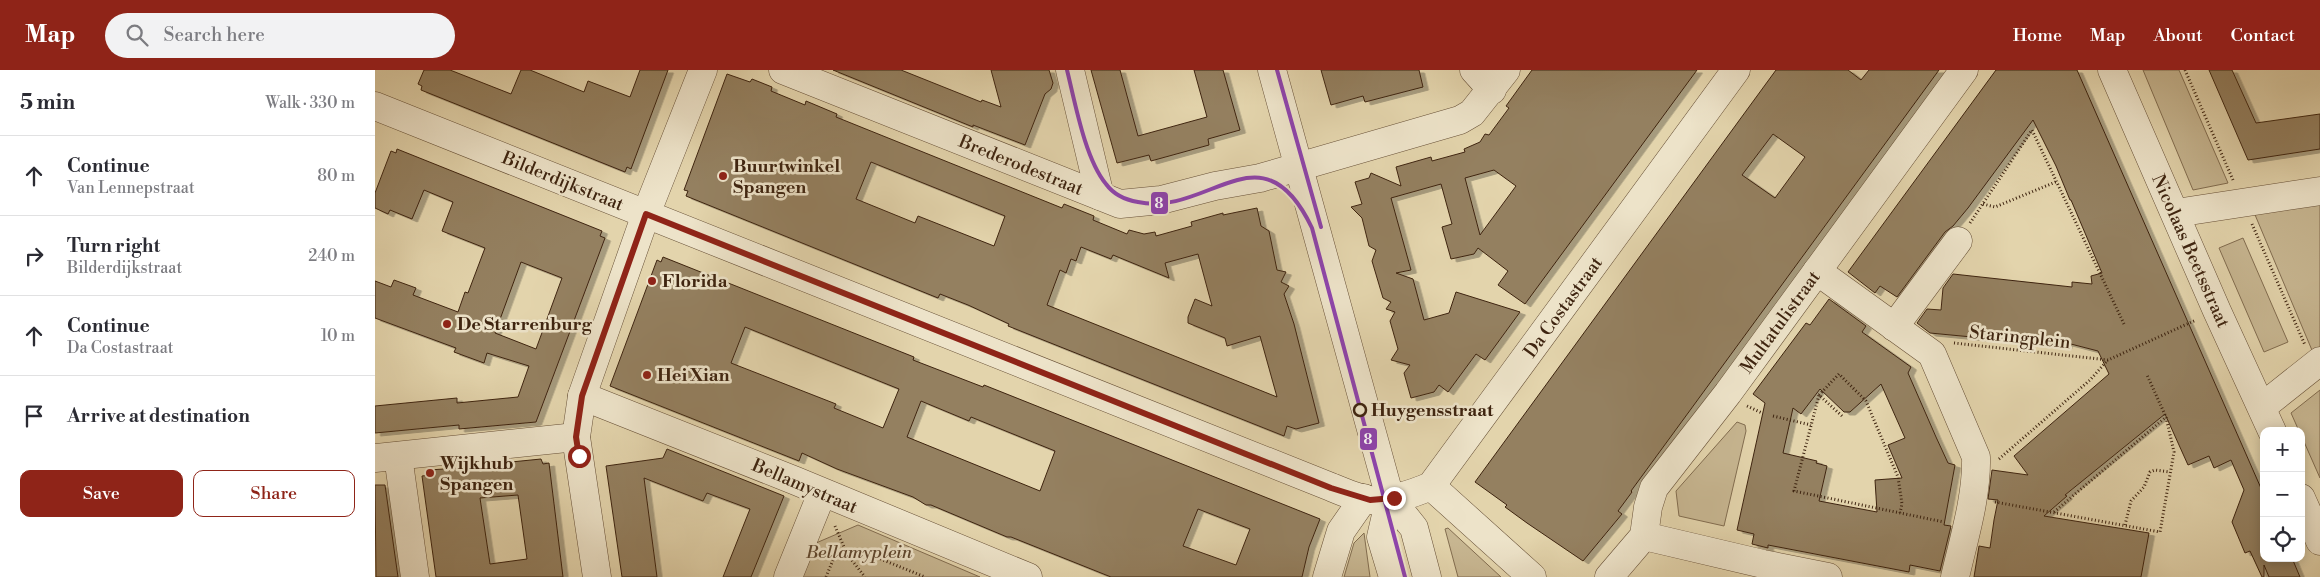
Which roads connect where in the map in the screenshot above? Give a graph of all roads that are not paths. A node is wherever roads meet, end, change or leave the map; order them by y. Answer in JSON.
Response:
{"nodes":[{"id":1,"x":703,"y":70,"type":"edge"},
{"id":2,"x":783,"y":70,"type":"edge"},
{"id":3,"x":1070,"y":70,"type":"edge"},
{"id":4,"x":1272,"y":70,"type":"edge"},
{"id":5,"x":1474,"y":70,"type":"edge"},
{"id":6,"x":1736,"y":70,"type":"edge"},
{"id":7,"x":1964,"y":70,"type":"edge"},
{"id":8,"x":2112,"y":70,"type":"edge"},
{"id":9,"x":1499,"y":80,"type":"edge"},
{"id":10,"x":375,"y":106,"type":"edge"},
{"id":11,"x":1299,"y":165,"type":"junction"},
{"id":12,"x":2320,"y":191,"type":"edge"},
{"id":13,"x":1100,"y":196,"type":"junction"},
{"id":14,"x":2175,"y":213,"type":"junction"},
{"id":15,"x":646,"y":214,"type":"junction"},
{"id":16,"x":1958,"y":241,"type":"road end"},
{"id":17,"x":1817,"y":270,"type":"junction"},
{"id":18,"x":1894,"y":327,"type":"junction"},
{"id":19,"x":2320,"y":361,"type":"edge"},
{"id":20,"x":582,"y":396,"type":"junction"},
{"id":21,"x":2267,"y":419,"type":"edge"},
{"id":22,"x":576,"y":437,"type":"junction"},
{"id":23,"x":386,"y":457,"type":"edge"},
{"id":24,"x":1431,"y":486,"type":"junction"},
{"id":25,"x":821,"y":493,"type":"junction"},
{"id":26,"x":1377,"y":498,"type":"junction"},
{"id":27,"x":2305,"y":507,"type":"edge"},
{"id":28,"x":1645,"y":536,"type":"junction"},
{"id":29,"x":2320,"y":541,"type":"edge"},
{"id":30,"x":415,"y":577,"type":"edge"},
{"id":31,"x":597,"y":577,"type":"edge"},
{"id":32,"x":788,"y":577,"type":"edge"},
{"id":33,"x":1028,"y":577,"type":"edge"},
{"id":34,"x":1327,"y":577,"type":"edge"},
{"id":35,"x":1393,"y":577,"type":"edge"},
{"id":36,"x":1427,"y":577,"type":"edge"},
{"id":37,"x":1532,"y":577,"type":"edge"},
{"id":38,"x":1609,"y":577,"type":"edge"},
{"id":39,"x":1828,"y":577,"type":"edge"},
{"id":40,"x":1955,"y":577,"type":"edge"}],
"edges":[{"from":1,"to":15,"type":"street"},
{"from":2,"to":13,"type":"street","name":"Brederodestraat"},
{"from":3,"to":13,"type":"street"},
{"from":4,"to":11,"type":"street"},
{"from":5,"to":9,"type":"street"},
{"from":6,"to":24,"type":"street","name":"Da Costastraat"},
{"from":7,"to":17,"type":"street","name":"Multatulistraat"},
{"from":8,"to":14,"type":"street","name":"Nicolaas Beetsstraat"},
{"from":9,"to":11,"type":"street","name":"Brederodestraat"},
{"from":10,"to":15,"type":"street","name":"Bilderdijkstraat"},
{"from":11,"to":13,"type":"street","name":"Brederodestraat"},
{"from":11,"to":26,"type":"street"},
{"from":12,"to":14,"type":"street"},
{"from":14,"to":21,"type":"street","name":"Nicolaas Beetsstraat"},
{"from":15,"to":20,"type":"street"},
{"from":15,"to":26,"type":"street","name":"Bilderdijkstraat"},
{"from":16,"to":18,"type":"street"},
{"from":17,"to":18,"type":"street"},
{"from":17,"to":28,"type":"street","name":"Multatulistraat"},
{"from":18,"to":40,"type":"street"},
{"from":19,"to":21,"type":"street"},
{"from":20,"to":22,"type":"street"},
{"from":20,"to":25,"type":"street","name":"Bellamystraat"},
{"from":22,"to":23,"type":"street"},
{"from":22,"to":31,"type":"street"},
{"from":23,"to":30,"type":"street"},
{"from":24,"to":26,"type":"street"},
{"from":24,"to":37,"type":"street"},
{"from":25,"to":32,"type":"street"},
{"from":25,"to":33,"type":"street","name":"Bellamystraat"},
{"from":26,"to":34,"type":"street"},
{"from":26,"to":35,"type":"street"},
{"from":26,"to":36,"type":"street"},
{"from":27,"to":29,"type":"street"},
{"from":28,"to":38,"type":"street"},
{"from":28,"to":39,"type":"street"}]}
